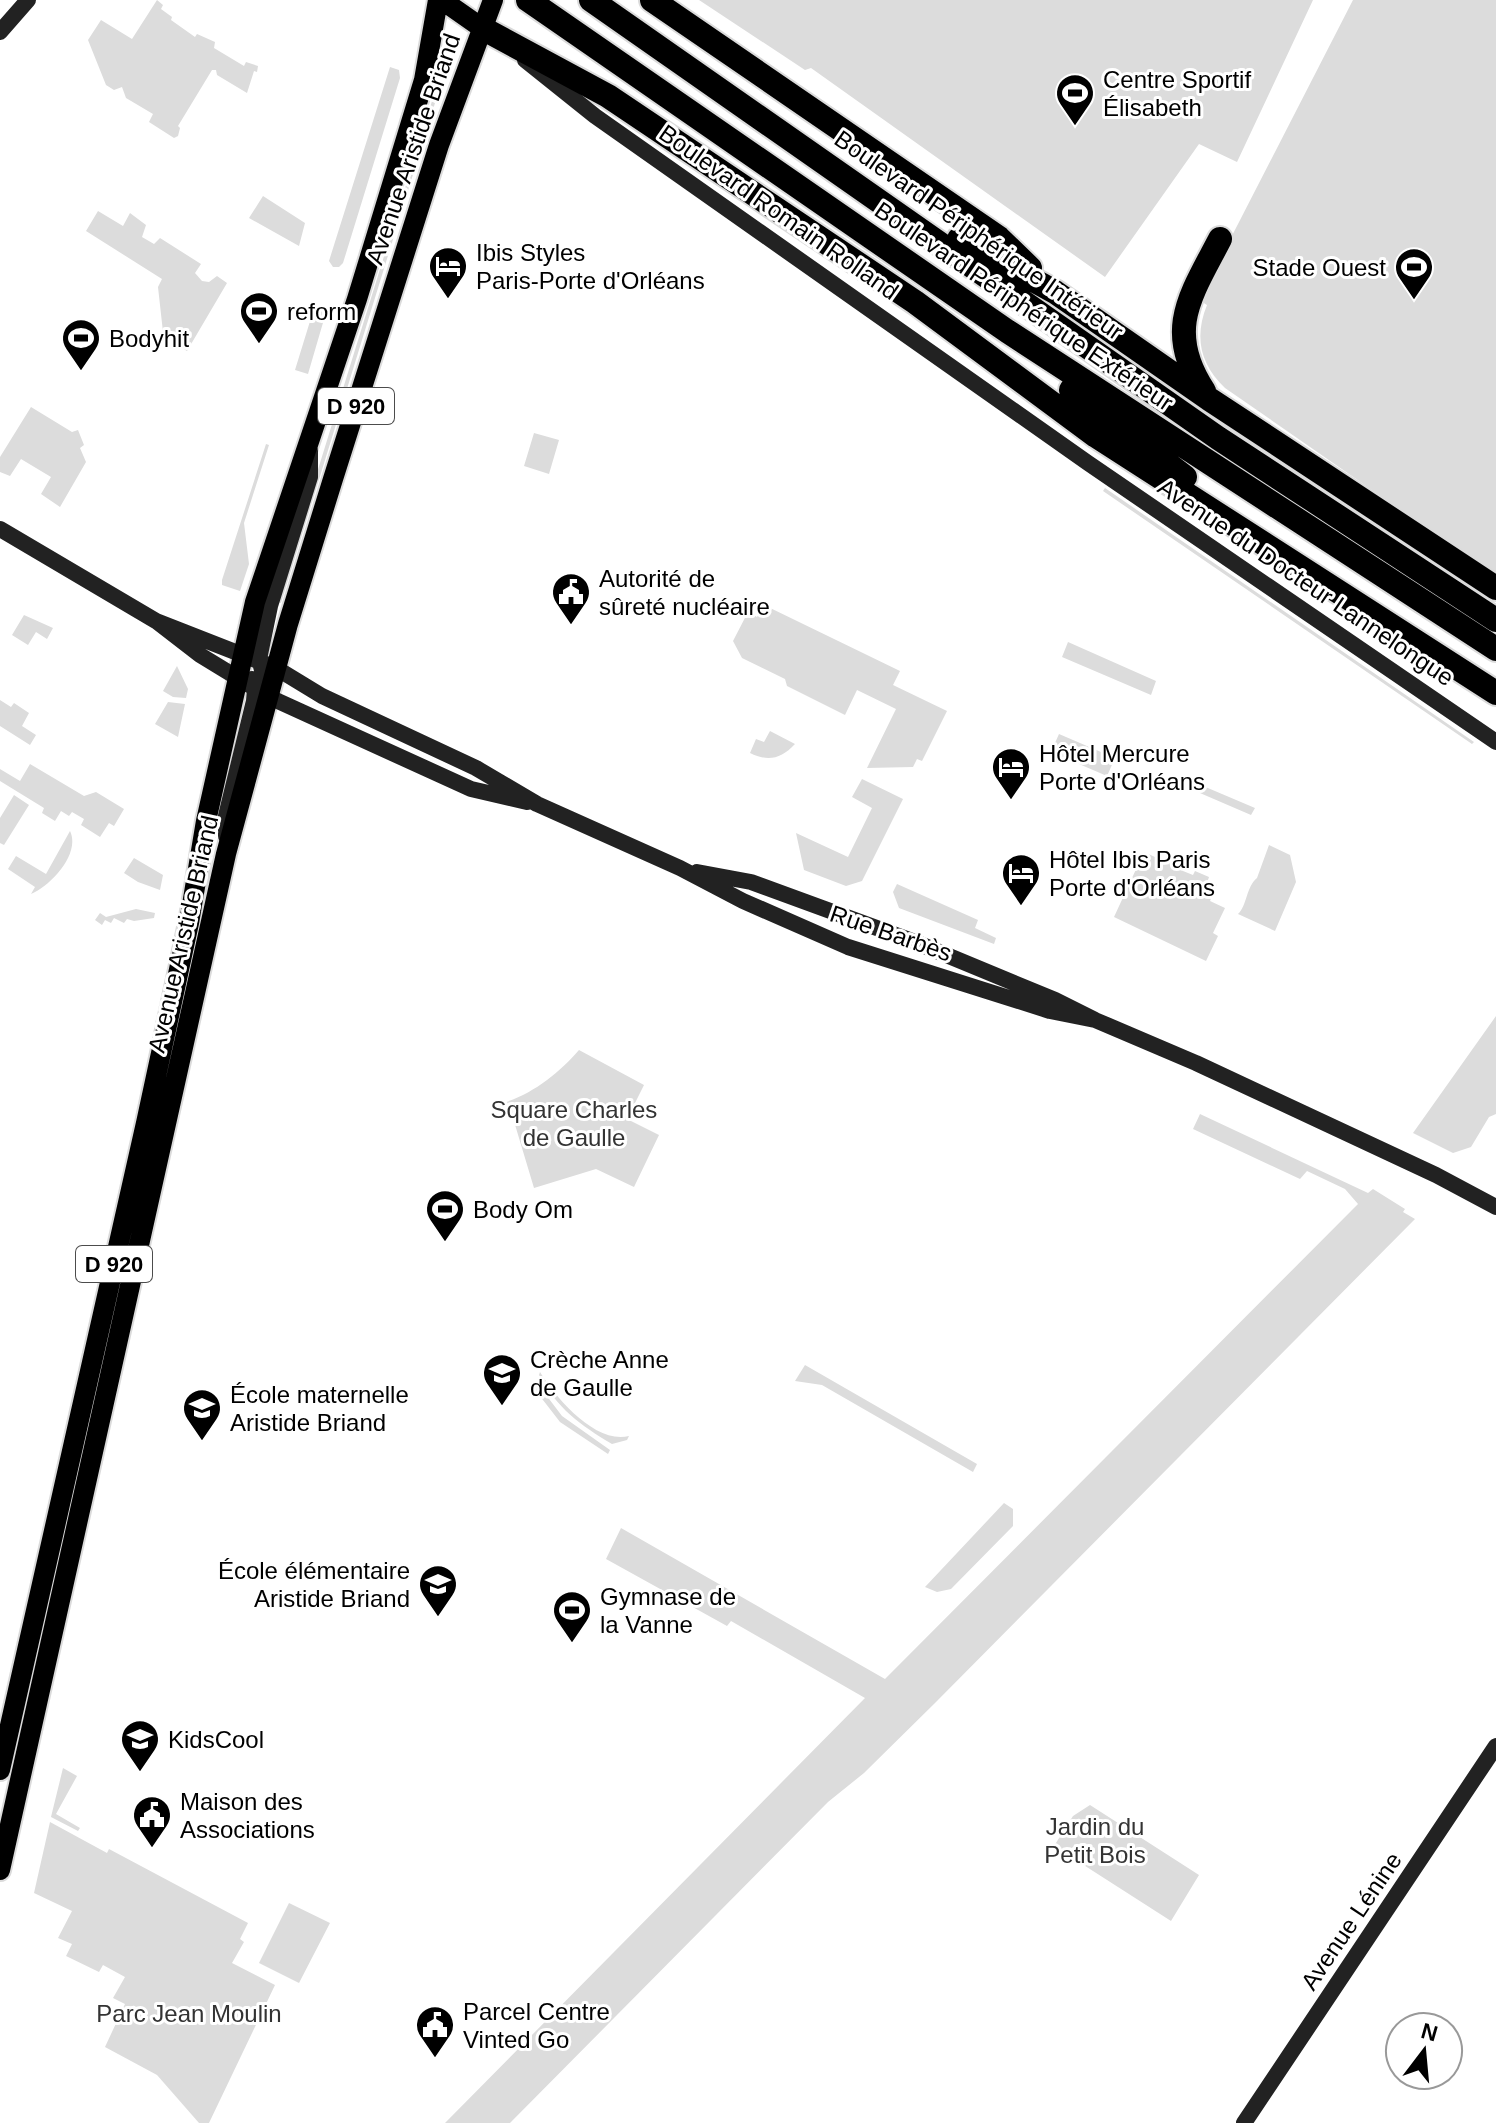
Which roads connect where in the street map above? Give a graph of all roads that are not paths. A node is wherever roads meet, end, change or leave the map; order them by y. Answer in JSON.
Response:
{"nodes":[{"id":1,"x":28,"y":0,"type":"edge"},
{"id":2,"x":440,"y":0,"type":"edge"},
{"id":3,"x":493,"y":0,"type":"edge"},
{"id":4,"x":528,"y":0,"type":"edge"},
{"id":5,"x":591,"y":0,"type":"edge"},
{"id":6,"x":652,"y":0,"type":"edge"},
{"id":7,"x":482,"y":28,"type":"junction"},
{"id":8,"x":0,"y":32,"type":"edge"},
{"id":9,"x":852,"y":181,"type":"junction"},
{"id":10,"x":1220,"y":239,"type":"dead end"},
{"id":11,"x":1055,"y":292,"type":"junction"},
{"id":12,"x":1007,"y":331,"type":"junction"},
{"id":13,"x":1209,"y":399,"type":"junction"},
{"id":14,"x":1088,"y":463,"type":"joint"},
{"id":15,"x":0,"y":529,"type":"edge"},
{"id":16,"x":1496,"y":588,"type":"edge"},
{"id":17,"x":1343,"y":596,"type":"junction"},
{"id":18,"x":1496,"y":620,"type":"edge"},
{"id":19,"x":156,"y":621,"type":"junction"},
{"id":20,"x":1496,"y":649,"type":"edge"},
{"id":21,"x":259,"y":660,"type":"junction"},
{"id":22,"x":254,"y":688,"type":"junction"},
{"id":23,"x":1496,"y":693,"type":"edge"},
{"id":24,"x":1496,"y":742,"type":"edge"},
{"id":25,"x":537,"y":804,"type":"junction"},
{"id":26,"x":680,"y":868,"type":"junction"},
{"id":27,"x":1095,"y":1020,"type":"junction"},
{"id":28,"x":1496,"y":1207,"type":"edge"},
{"id":29,"x":1496,"y":1746,"type":"edge"},
{"id":30,"x":0,"y":1770,"type":"edge"},
{"id":31,"x":0,"y":1870,"type":"edge"},
{"id":32,"x":1244,"y":2123,"type":"edge"}],
"edges":[{"from":1,"to":8,"type":"main road"},
{"from":2,"to":7,"type":"main road","name":"Boulevard Romain Rolland"},
{"from":2,"to":21,"type":"main road","name":"Avenue Aristide Briand","number":"D 920"},
{"from":3,"to":7,"type":"main road","number":"D 920"},
{"from":4,"to":12,"type":"highway","name":"Boulevard Périphérique Extérieur"},
{"from":5,"to":9,"type":"highway","name":"Boulevard Périphérique Intérieur"},
{"from":6,"to":11,"type":"highway"},
{"from":7,"to":14,"type":"main road","name":"Boulevard Romain Rolland"},
{"from":7,"to":17,"type":"highway"},
{"from":7,"to":21,"type":"main road","name":"Avenue Aristide Briand","number":"D 920"},
{"from":9,"to":11,"type":"highway"},
{"from":9,"to":18,"type":"highway","name":"Boulevard Périphérique Intérieur"},
{"from":10,"to":13,"type":"highway"},
{"from":11,"to":13,"type":"highway"},
{"from":12,"to":17,"type":"highway"},
{"from":12,"to":20,"type":"highway","name":"Boulevard Périphérique Extérieur"},
{"from":13,"to":16,"type":"highway"},
{"from":14,"to":24,"type":"main road","name":"Avenue du Docteur Lannelongue"},
{"from":15,"to":19,"type":"main road"},
{"from":17,"to":23,"type":"highway"},
{"from":19,"to":21,"type":"main road","name":"Rue Barbès"},
{"from":19,"to":22,"type":"main road","name":"Rue Barbès"},
{"from":21,"to":22,"type":"main road","name":"Avenue Aristide Briand","number":"D 920"},
{"from":21,"to":22,"type":"main road","name":"Avenue Aristide Briand","number":"D 920"},
{"from":21,"to":25,"type":"main road","name":"Rue Barbès"},
{"from":22,"to":25,"type":"main road","name":"Rue Barbès"},
{"from":22,"to":30,"type":"main road","name":"Avenue Aristide Briand","number":"D 920"},
{"from":22,"to":31,"type":"main road","name":"Avenue Aristide Briand","number":"D 920"},
{"from":25,"to":26,"type":"main road","name":"Rue Barbès"},
{"from":26,"to":27,"type":"main road","name":"Rue Barbès"},
{"from":26,"to":27,"type":"main road","name":"Rue Barbès"},
{"from":27,"to":28,"type":"main road","name":"Rue Barbès"},
{"from":29,"to":32,"type":"main road","name":"Avenue Lénine"}]}
